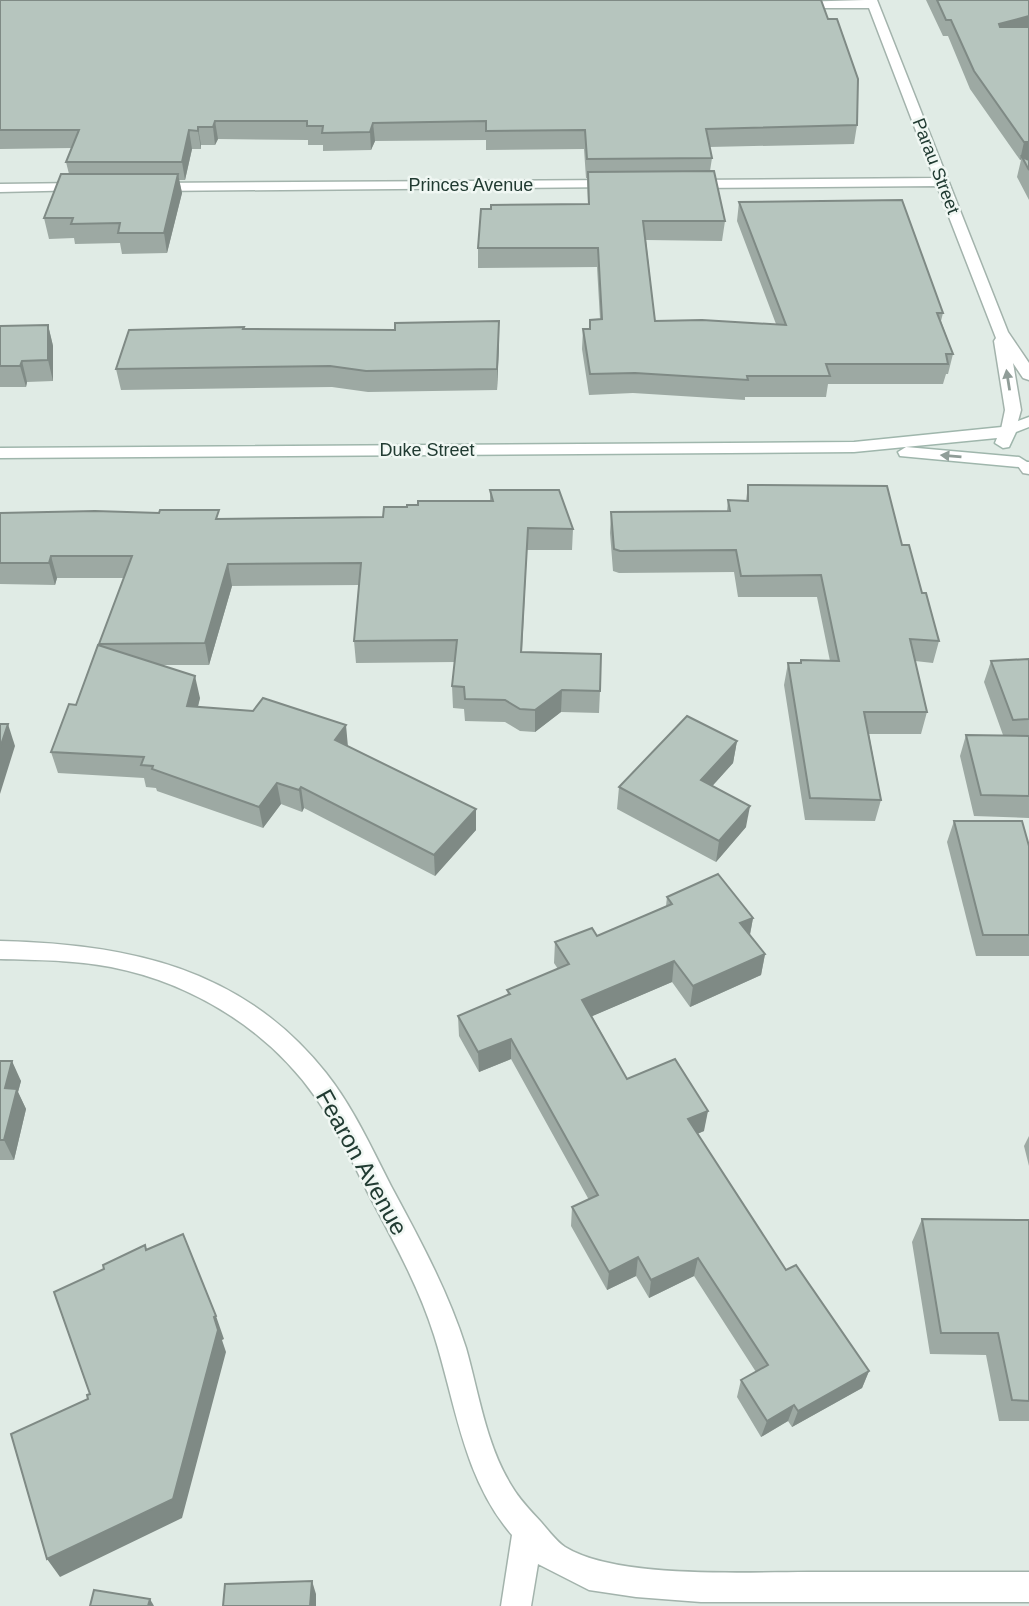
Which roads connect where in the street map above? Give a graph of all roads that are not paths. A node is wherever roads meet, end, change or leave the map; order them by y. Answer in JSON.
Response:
{"nodes":[{"id":1,"x":872,"y":2,"type":"edge"},
{"id":2,"x":778,"y":5,"type":"edge"},
{"id":3,"x":942,"y":182,"type":"junction"},
{"id":4,"x":622,"y":184,"type":"edge"},
{"id":5,"x":677,"y":184,"type":"edge"},
{"id":6,"x":97,"y":187,"type":"edge"},
{"id":7,"x":138,"y":187,"type":"edge"},
{"id":8,"x":0,"y":188,"type":"edge"},
{"id":9,"x":1000,"y":332,"type":"junction"},
{"id":10,"x":1029,"y":375,"type":"edge"},
{"id":11,"x":1029,"y":422,"type":"edge"},
{"id":12,"x":1008,"y":430,"type":"junction"},
{"id":13,"x":854,"y":447,"type":"junction"},
{"id":14,"x":0,"y":453,"type":"edge"},
{"id":15,"x":1026,"y":466,"type":"edge"},
{"id":16,"x":0,"y":950,"type":"edge"},
{"id":17,"x":528,"y":1531,"type":"junction"},
{"id":18,"x":1029,"y":1587,"type":"edge"},
{"id":19,"x":516,"y":1606,"type":"edge"}],
"edges":[{"from":1,"to":2,"type":"street"},
{"from":1,"to":3,"type":"street","name":"Parau Street"},
{"from":3,"to":5,"type":"street"},
{"from":3,"to":9,"type":"street","name":"Parau Street"},
{"from":4,"to":7,"type":"street","name":"Princes Avenue"},
{"from":6,"to":8,"type":"street"},
{"from":9,"to":10,"type":"street","name":"Parau Street"},
{"from":12,"to":9,"type":"street","name":"Parau Street","one_way":true},
{"from":11,"to":12,"type":"street","name":"Duke Street"},
{"from":12,"to":13,"type":"street","name":"Duke Street"},
{"from":12,"to":15,"type":"street"},
{"from":13,"to":14,"type":"street","name":"Duke Street"},
{"from":15,"to":13,"type":"street","name":"Duke Street","one_way":true},
{"from":16,"to":17,"type":"street","name":"Fearon Avenue"},
{"from":17,"to":18,"type":"street","name":"Fearon Avenue"},
{"from":17,"to":19,"type":"street"}]}
